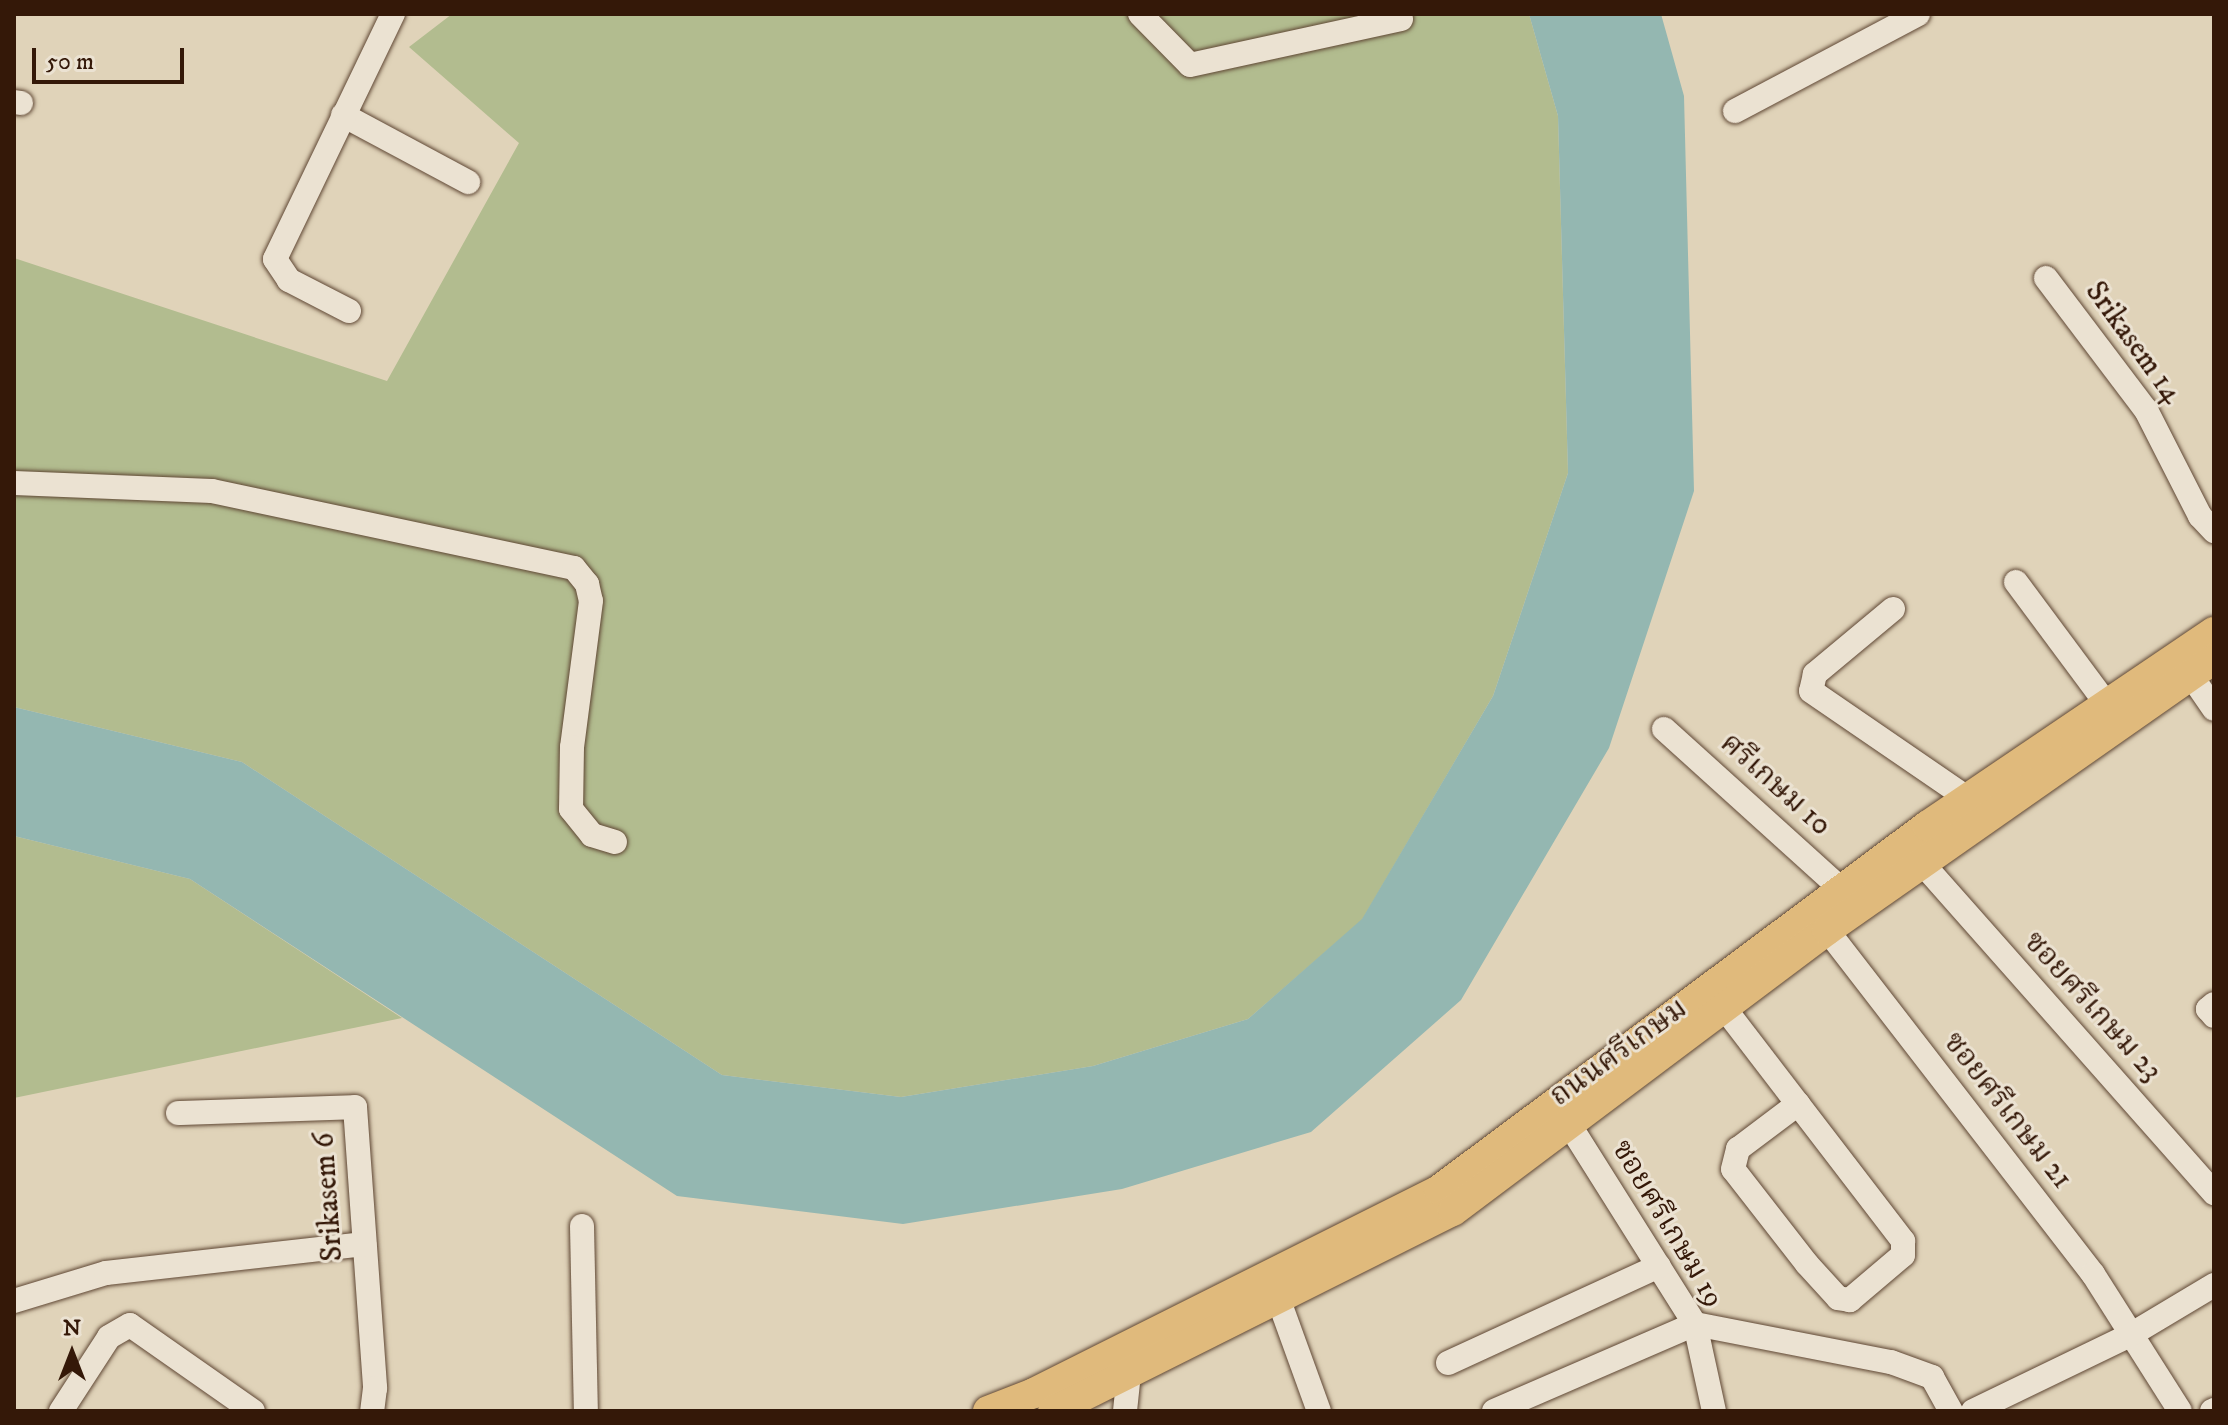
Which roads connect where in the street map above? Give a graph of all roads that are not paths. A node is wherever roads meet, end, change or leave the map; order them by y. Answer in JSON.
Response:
{"nodes":[{"id":1,"x":393,"y":14,"type":"edge"},
{"id":2,"x":1140,"y":14,"type":"edge"},
{"id":3,"x":1918,"y":14,"type":"edge"},
{"id":4,"x":1401,"y":19,"type":"dead end"},
{"id":5,"x":1735,"y":111,"type":"dead end"},
{"id":6,"x":343,"y":115,"type":"junction"},
{"id":7,"x":468,"y":182,"type":"dead end"},
{"id":8,"x":2046,"y":278,"type":"dead end"},
{"id":9,"x":349,"y":311,"type":"dead end"},
{"id":10,"x":14,"y":483,"type":"edge"},
{"id":11,"x":2214,"y":531,"type":"edge"},
{"id":12,"x":2016,"y":582,"type":"dead end"},
{"id":13,"x":1893,"y":609,"type":"dead end"},
{"id":14,"x":2214,"y":632,"type":"edge"},
{"id":15,"x":2202,"y":666,"type":"edge"},
{"id":16,"x":2106,"y":703,"type":"junction"},
{"id":17,"x":2214,"y":709,"type":"edge"},
{"id":18,"x":1664,"y":729,"type":"dead end"},
{"id":19,"x":1967,"y":798,"type":"junction"},
{"id":20,"x":615,"y":842,"type":"dead end"},
{"id":21,"x":1922,"y":863,"type":"junction"},
{"id":22,"x":1842,"y":890,"type":"junction"},
{"id":23,"x":1827,"y":930,"type":"junction"},
{"id":24,"x":2214,"y":1004,"type":"edge"},
{"id":25,"x":1725,"y":1009,"type":"junction"},
{"id":26,"x":2214,"y":1016,"type":"edge"},
{"id":27,"x":1798,"y":1104,"type":"junction"},
{"id":28,"x":178,"y":1113,"type":"dead end"},
{"id":29,"x":1567,"y":1121,"type":"junction"},
{"id":30,"x":1476,"y":1177,"type":"junction"},
{"id":31,"x":2214,"y":1193,"type":"edge"},
{"id":32,"x":582,"y":1226,"type":"dead end"},
{"id":33,"x":364,"y":1244,"type":"junction"},
{"id":34,"x":1659,"y":1266,"type":"junction"},
{"id":35,"x":2214,"y":1285,"type":"edge"},
{"id":36,"x":1278,"y":1298,"type":"junction"},
{"id":37,"x":14,"y":1301,"type":"edge"},
{"id":38,"x":1695,"y":1324,"type":"junction"},
{"id":39,"x":2132,"y":1334,"type":"junction"},
{"id":40,"x":1448,"y":1363,"type":"dead end"},
{"id":41,"x":1129,"y":1372,"type":"junction"},
{"id":42,"x":243,"y":1408,"type":"edge"},
{"id":43,"x":61,"y":1411,"type":"edge"},
{"id":44,"x":372,"y":1411,"type":"edge"},
{"id":45,"x":586,"y":1411,"type":"edge"},
{"id":46,"x":988,"y":1411,"type":"edge"},
{"id":47,"x":1053,"y":1411,"type":"edge"},
{"id":48,"x":1125,"y":1411,"type":"edge"},
{"id":49,"x":1319,"y":1411,"type":"edge"},
{"id":50,"x":1494,"y":1411,"type":"edge"},
{"id":51,"x":1714,"y":1411,"type":"edge"},
{"id":52,"x":1951,"y":1411,"type":"edge"},
{"id":53,"x":1973,"y":1411,"type":"edge"},
{"id":54,"x":2180,"y":1411,"type":"edge"}],
"edges":[{"from":1,"to":6,"type":"street"},
{"from":2,"to":4,"type":"street"},
{"from":3,"to":5,"type":"street"},
{"from":6,"to":7,"type":"street"},
{"from":6,"to":9,"type":"street"},
{"from":8,"to":11,"type":"street","name":"Srikasem 14"},
{"from":10,"to":20,"type":"street"},
{"from":12,"to":16,"type":"street"},
{"from":13,"to":19,"type":"street"},
{"from":14,"to":16,"type":"main road","name":"ถนนศรีเกษม"},
{"from":15,"to":17,"type":"street"},
{"from":15,"to":21,"type":"main road","name":"ถนนศรีเกษม"},
{"from":16,"to":19,"type":"main road","name":"ถนนศรีเกษม"},
{"from":18,"to":22,"type":"street","name":"ศรีเกษม 10"},
{"from":19,"to":22,"type":"main road","name":"ถนนศรีเกษม"},
{"from":21,"to":23,"type":"main road","name":"ถนนศรีเกษม"},
{"from":21,"to":31,"type":"street","name":"ซอยศรีเกษม 23"},
{"from":22,"to":30,"type":"main road","name":"ถนนศรีเกษม"},
{"from":23,"to":25,"type":"main road","name":"ถนนศรีเกษม"},
{"from":23,"to":39,"type":"street","name":"ซอยศรีเกษม 21"},
{"from":24,"to":26,"type":"street"},
{"from":25,"to":27,"type":"street"},
{"from":25,"to":29,"type":"main road","name":"ถนนศรีเกษม"},
{"from":27,"to":27,"type":"street"},
{"from":28,"to":33,"type":"street","name":"Srikasem 6"},
{"from":29,"to":30,"type":"main road","name":"ถนนศรีเกษม"},
{"from":29,"to":34,"type":"street","name":"ซอยศรีเกษม 19"},
{"from":30,"to":36,"type":"main road","name":"ถนนศรีเกษม"},
{"from":30,"to":46,"type":"main road","name":"ถนนศรีเกษม"},
{"from":32,"to":45,"type":"street"},
{"from":33,"to":37,"type":"street"},
{"from":33,"to":44,"type":"street","name":"Srikasem 6"},
{"from":34,"to":38,"type":"street","name":"ซอยศรีเกษม 19"},
{"from":34,"to":40,"type":"street"},
{"from":35,"to":39,"type":"street"},
{"from":36,"to":41,"type":"main road","name":"ถนนศรีเกษม"},
{"from":36,"to":49,"type":"street"},
{"from":38,"to":50,"type":"street"},
{"from":38,"to":51,"type":"street","name":"ซอยศรีเกษม 19"},
{"from":38,"to":52,"type":"street"},
{"from":39,"to":53,"type":"street"},
{"from":39,"to":54,"type":"street","name":"ซอยศรีเกษม 21"},
{"from":41,"to":47,"type":"main road","name":"ถนนศรีเกษม"},
{"from":41,"to":48,"type":"street"},
{"from":42,"to":43,"type":"street"}]}
